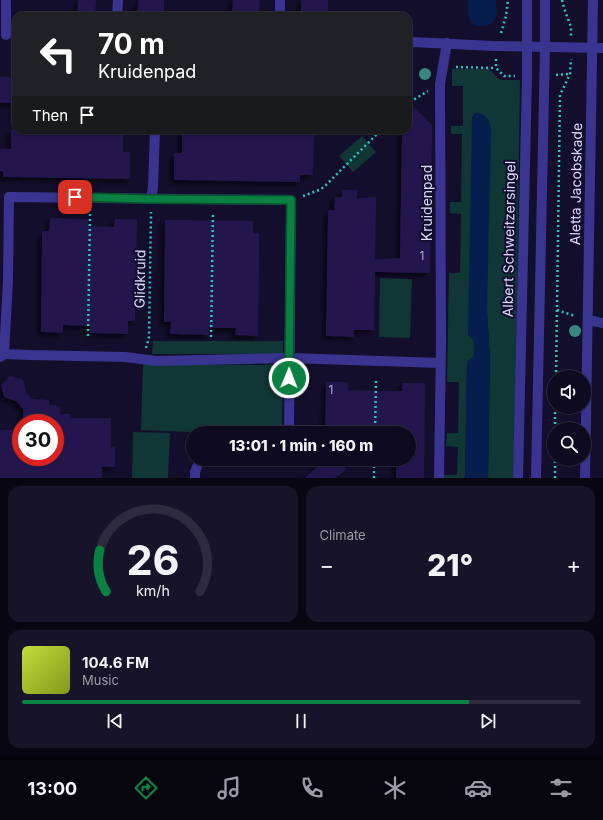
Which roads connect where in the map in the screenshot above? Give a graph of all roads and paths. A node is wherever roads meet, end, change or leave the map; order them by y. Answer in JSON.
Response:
{"nodes":[{"id":1,"x":6,"y":0,"type":"edge"},
{"id":2,"x":118,"y":0,"type":"edge"},
{"id":3,"x":280,"y":0,"type":"edge"},
{"id":4,"x":527,"y":0,"type":"edge"},
{"id":5,"x":545,"y":0,"type":"edge"},
{"id":6,"x":562,"y":0,"type":"edge"},
{"id":7,"x":593,"y":0,"type":"edge"},
{"id":8,"x":118,"y":12,"type":"edge"},
{"id":9,"x":280,"y":12,"type":"edge"},
{"id":10,"x":7,"y":35,"type":"edge"},
{"id":11,"x":412,"y":42,"type":"edge"},
{"id":12,"x":446,"y":43,"type":"junction"},
{"id":13,"x":527,"y":47,"type":"junction"},
{"id":14,"x":544,"y":47,"type":"junction"},
{"id":15,"x":571,"y":48,"type":"junction"},
{"id":16,"x":592,"y":48,"type":"junction"},
{"id":17,"x":603,"y":48,"type":"edge"},
{"id":18,"x":496,"y":68,"type":"dead end"},
{"id":19,"x":440,"y":84,"type":"junction"},
{"id":20,"x":412,"y":101,"type":"edge"},
{"id":21,"x":155,"y":134,"type":"edge"},
{"id":22,"x":377,"y":134,"type":"edge"},
{"id":23,"x":89,"y":197,"type":"junction"},
{"id":24,"x":151,"y":199,"type":"junction"},
{"id":25,"x":213,"y":200,"type":"junction"},
{"id":26,"x":291,"y":200,"type":"junction"},
{"id":27,"x":557,"y":310,"type":"junction"},
{"id":28,"x":588,"y":320,"type":"junction"},
{"id":29,"x":603,"y":323,"type":"edge"},
{"id":30,"x":88,"y":336,"type":"dead end"},
{"id":31,"x":211,"y":338,"type":"dead end"},
{"id":32,"x":2,"y":356,"type":"edge"},
{"id":33,"x":290,"y":358,"type":"junction"},
{"id":34,"x":144,"y":359,"type":"junction"},
{"id":35,"x":440,"y":363,"type":"junction"},
{"id":36,"x":556,"y":370,"type":"edge"},
{"id":37,"x":376,"y":381,"type":"dead end"},
{"id":38,"x":289,"y":426,"type":"edge"},
{"id":39,"x":375,"y":426,"type":"edge"},
{"id":40,"x":197,"y":466,"type":"edge"},
{"id":41,"x":374,"y":466,"type":"edge"},
{"id":42,"x":555,"y":466,"type":"edge"},
{"id":43,"x":194,"y":478,"type":"edge"},
{"id":44,"x":374,"y":478,"type":"edge"},
{"id":45,"x":439,"y":478,"type":"edge"},
{"id":46,"x":518,"y":478,"type":"edge"},
{"id":47,"x":536,"y":478,"type":"edge"},
{"id":48,"x":555,"y":478,"type":"edge"},
{"id":49,"x":585,"y":478,"type":"edge"}],
"edges":[{"from":1,"to":10,"type":"street"},
{"from":2,"to":8,"type":"street"},
{"from":3,"to":9,"type":"street"},
{"from":4,"to":13,"type":"street","name":"Albert Schweitzersingel"},
{"from":5,"to":14,"type":"street"},
{"from":6,"to":15,"type":"path"},
{"from":7,"to":16,"type":"street","name":"Aletta Jacobskade"},
{"from":11,"to":12,"type":"street"},
{"from":12,"to":13,"type":"street"},
{"from":12,"to":19,"type":"street","name":"Kruidenpad"},
{"from":13,"to":14,"type":"street"},
{"from":13,"to":46,"type":"street","name":"Albert Schweitzersingel"},
{"from":14,"to":15,"type":"street"},
{"from":14,"to":47,"type":"street"},
{"from":15,"to":16,"type":"street"},
{"from":15,"to":27,"type":"path"},
{"from":16,"to":17,"type":"street"},
{"from":16,"to":28,"type":"street","name":"Aletta Jacobskade"},
{"from":18,"to":19,"type":"path"},
{"from":19,"to":20,"type":"path"},
{"from":19,"to":35,"type":"street","name":"Kruidenpad"},
{"from":21,"to":24,"type":"street"},
{"from":22,"to":26,"type":"path"},
{"from":23,"to":24,"type":"street"},
{"from":23,"to":30,"type":"path"},
{"from":23,"to":32,"type":"street"},
{"from":24,"to":25,"type":"street"},
{"from":24,"to":34,"type":"path","name":"Glidkruid"},
{"from":25,"to":26,"type":"street"},
{"from":25,"to":31,"type":"path"},
{"from":26,"to":33,"type":"street"},
{"from":27,"to":28,"type":"path"},
{"from":27,"to":36,"type":"path"},
{"from":28,"to":29,"type":"street"},
{"from":28,"to":49,"type":"street","name":"Aletta Jacobskade"},
{"from":32,"to":34,"type":"street"},
{"from":33,"to":34,"type":"street"},
{"from":33,"to":35,"type":"street"},
{"from":33,"to":38,"type":"street"},
{"from":35,"to":45,"type":"street","name":"Kruidenpad"},
{"from":37,"to":39,"type":"path"},
{"from":40,"to":43,"type":"street"},
{"from":41,"to":44,"type":"path"},
{"from":42,"to":48,"type":"path"}]}
